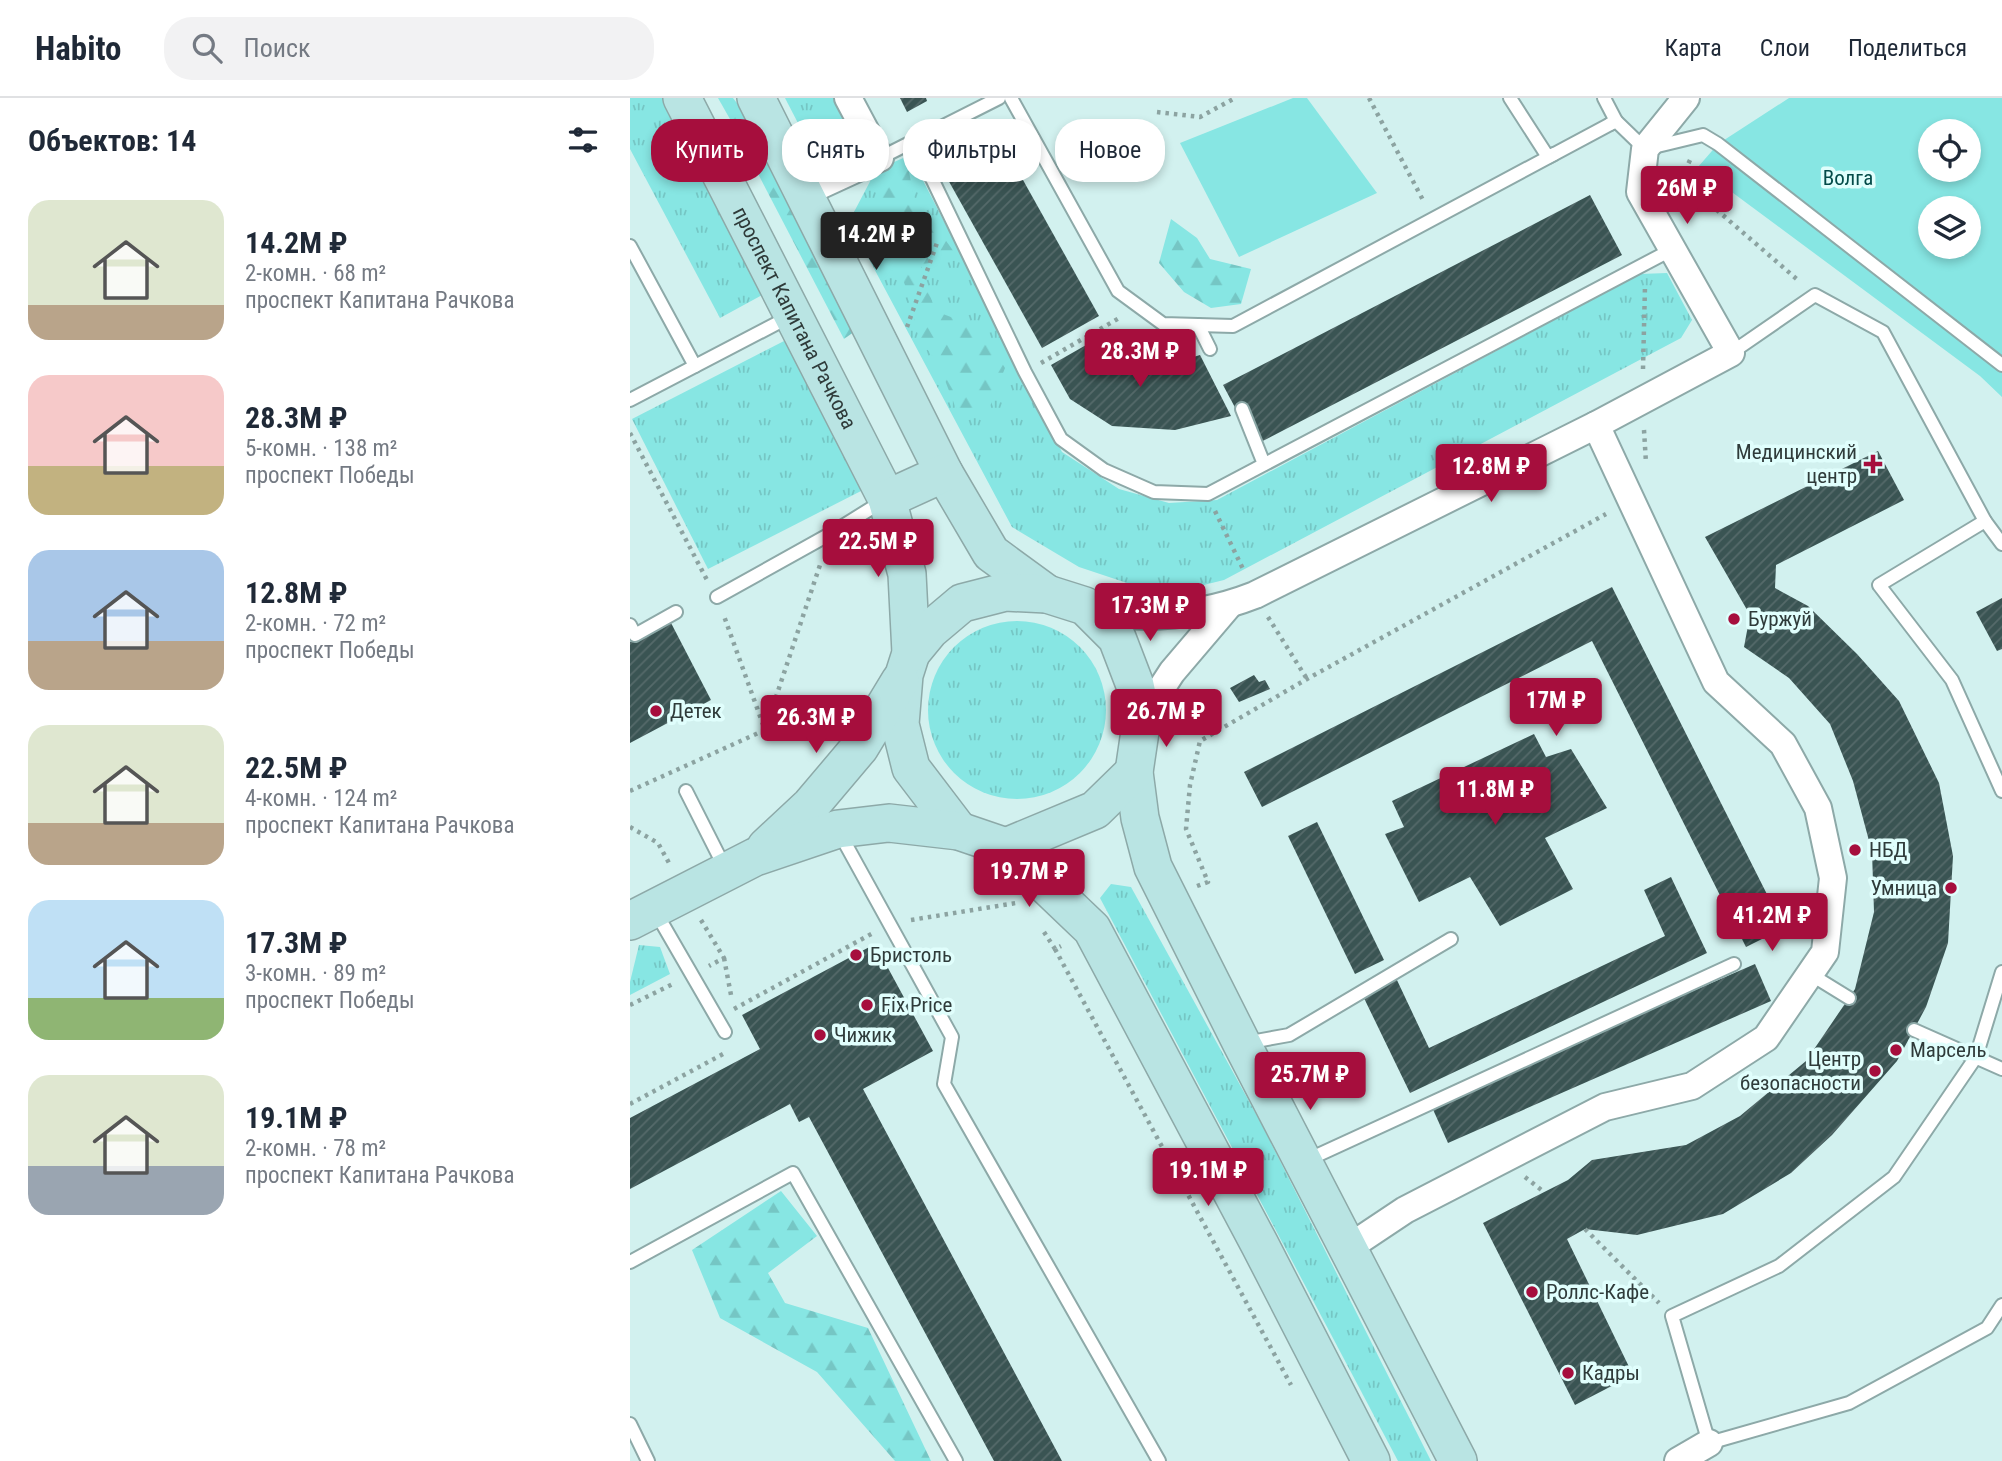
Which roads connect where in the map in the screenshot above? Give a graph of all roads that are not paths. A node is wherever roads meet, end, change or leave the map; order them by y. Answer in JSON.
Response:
{"nodes":[{"id":1,"x":682,"y":98,"type":"edge"},
{"id":2,"x":756,"y":98,"type":"edge"},
{"id":3,"x":848,"y":98,"type":"edge"},
{"id":4,"x":999,"y":98,"type":"edge"},
{"id":5,"x":1011,"y":98,"type":"edge"},
{"id":6,"x":1510,"y":98,"type":"edge"},
{"id":7,"x":1604,"y":98,"type":"edge"},
{"id":8,"x":1686,"y":98,"type":"edge"},
{"id":9,"x":859,"y":119,"type":"edge"},
{"id":10,"x":1616,"y":121,"type":"junction"},
{"id":11,"x":1645,"y":149,"type":"junction"},
{"id":12,"x":889,"y":153,"type":"edge"},
{"id":13,"x":1548,"y":157,"type":"junction"},
{"id":14,"x":828,"y":182,"type":"edge"},
{"id":15,"x":934,"y":182,"type":"edge"},
{"id":16,"x":804,"y":193,"type":"junction"},
{"id":17,"x":630,"y":246,"type":"edge"},
{"id":18,"x":1673,"y":249,"type":"junction"},
{"id":19,"x":793,"y":315,"type":"junction"},
{"id":20,"x":1198,"y":325,"type":"junction"},
{"id":21,"x":1210,"y":349,"type":"dead end"},
{"id":22,"x":1731,"y":352,"type":"junction"},
{"id":23,"x":2000,"y":359,"type":"edge"},
{"id":24,"x":695,"y":366,"type":"junction"},
{"id":25,"x":630,"y":400,"type":"edge"},
{"id":26,"x":1242,"y":409,"type":"dead end"},
{"id":27,"x":1596,"y":425,"type":"junction"},
{"id":28,"x":1264,"y":464,"type":"junction"},
{"id":29,"x":944,"y":473,"type":"junction"},
{"id":30,"x":887,"y":499,"type":"junction"},
{"id":31,"x":1985,"y":521,"type":"junction"},
{"id":32,"x":2002,"y":544,"type":"edge"},
{"id":33,"x":1047,"y":594,"type":"junction"},
{"id":34,"x":717,"y":597,"type":"road end"},
{"id":35,"x":1229,"y":605,"type":"junction"},
{"id":36,"x":1085,"y":606,"type":"junction"},
{"id":37,"x":676,"y":612,"type":"dead end"},
{"id":38,"x":630,"y":625,"type":"edge"},
{"id":39,"x":908,"y":664,"type":"junction"},
{"id":40,"x":1142,"y":719,"type":"junction"},
{"id":41,"x":1134,"y":772,"type":"junction"},
{"id":42,"x":686,"y":790,"type":"dead end"},
{"id":43,"x":2002,"y":791,"type":"edge"},
{"id":44,"x":838,"y":829,"type":"junction"},
{"id":45,"x":959,"y":831,"type":"junction"},
{"id":46,"x":1006,"y":847,"type":"junction"},
{"id":47,"x":741,"y":864,"type":"junction"},
{"id":48,"x":642,"y":915,"type":"edge"},
{"id":49,"x":1451,"y":939,"type":"dead end"},
{"id":50,"x":1734,"y":964,"type":"dead end"},
{"id":51,"x":2002,"y":972,"type":"edge"},
{"id":52,"x":1810,"y":974,"type":"junction"},
{"id":53,"x":1849,"y":998,"type":"dead end"},
{"id":54,"x":1914,"y":1030,"type":"dead end"},
{"id":55,"x":725,"y":1032,"type":"dead end"},
{"id":56,"x":1241,"y":1044,"type":"junction"},
{"id":57,"x":1976,"y":1057,"type":"junction"},
{"id":58,"x":2002,"y":1069,"type":"edge"},
{"id":59,"x":1303,"y":1162,"type":"junction"},
{"id":60,"x":1348,"y":1248,"type":"junction"},
{"id":61,"x":630,"y":1262,"type":"edge"},
{"id":62,"x":2002,"y":1305,"type":"edge"},
{"id":63,"x":630,"y":1424,"type":"edge"},
{"id":64,"x":1709,"y":1443,"type":"junction"},
{"id":65,"x":648,"y":1461,"type":"edge"},
{"id":66,"x":956,"y":1461,"type":"edge"},
{"id":67,"x":1159,"y":1461,"type":"edge"},
{"id":68,"x":1371,"y":1461,"type":"edge"},
{"id":69,"x":1458,"y":1461,"type":"edge"},
{"id":70,"x":1678,"y":1461,"type":"edge"}],
"edges":[{"from":1,"to":19,"type":"street","name":"проспект Капитана Рачкова"},
{"from":2,"to":16,"type":"street"},
{"from":3,"to":9,"type":"street"},
{"from":4,"to":12,"type":"lane"},
{"from":5,"to":20,"type":"lane"},
{"from":6,"to":13,"type":"lane"},
{"from":7,"to":10,"type":"lane"},
{"from":8,"to":11,"type":"street"},
{"from":10,"to":11,"type":"lane"},
{"from":10,"to":13,"type":"lane"},
{"from":11,"to":18,"type":"street"},
{"from":11,"to":23,"type":"lane"},
{"from":13,"to":20,"type":"lane"},
{"from":14,"to":16,"type":"street"},
{"from":15,"to":28,"type":"lane"},
{"from":16,"to":29,"type":"street"},
{"from":17,"to":24,"type":"lane"},
{"from":18,"to":22,"type":"street"},
{"from":18,"to":28,"type":"lane"},
{"from":19,"to":24,"type":"lane"},
{"from":19,"to":30,"type":"street","name":"проспект Капитана Рачкова"},
{"from":20,"to":21,"type":"lane"},
{"from":22,"to":27,"type":"street"},
{"from":22,"to":31,"type":"lane"},
{"from":24,"to":25,"type":"lane"},
{"from":26,"to":28,"type":"lane"},
{"from":27,"to":35,"type":"street"},
{"from":27,"to":52,"type":"street"},
{"from":29,"to":30,"type":"street"},
{"from":29,"to":33,"type":"street"},
{"from":30,"to":34,"type":"lane"},
{"from":30,"to":39,"type":"street","name":"проспект Капитана Рачкова"},
{"from":31,"to":32,"type":"lane"},
{"from":31,"to":43,"type":"lane"},
{"from":33,"to":36,"type":"street"},
{"from":33,"to":39,"type":"street"},
{"from":35,"to":36,"type":"street"},
{"from":35,"to":40,"type":"street"},
{"from":36,"to":40,"type":"street"},
{"from":37,"to":38,"type":"lane"},
{"from":39,"to":45,"type":"street"},
{"from":39,"to":47,"type":"street"},
{"from":40,"to":41,"type":"street"},
{"from":41,"to":46,"type":"street"},
{"from":41,"to":56,"type":"street"},
{"from":42,"to":47,"type":"lane"},
{"from":44,"to":45,"type":"street"},
{"from":44,"to":47,"type":"street"},
{"from":44,"to":67,"type":"lane"},
{"from":45,"to":46,"type":"street"},
{"from":46,"to":68,"type":"street"},
{"from":47,"to":48,"type":"street"},
{"from":48,"to":55,"type":"lane"},
{"from":49,"to":56,"type":"lane"},
{"from":50,"to":59,"type":"lane"},
{"from":51,"to":57,"type":"lane"},
{"from":52,"to":53,"type":"lane"},
{"from":52,"to":60,"type":"street"},
{"from":54,"to":57,"type":"lane"},
{"from":56,"to":59,"type":"street"},
{"from":57,"to":58,"type":"lane"},
{"from":57,"to":64,"type":"lane"},
{"from":59,"to":60,"type":"street"},
{"from":60,"to":69,"type":"street"},
{"from":61,"to":66,"type":"lane"},
{"from":62,"to":64,"type":"lane"},
{"from":63,"to":65,"type":"lane"},
{"from":64,"to":70,"type":"street"}]}
